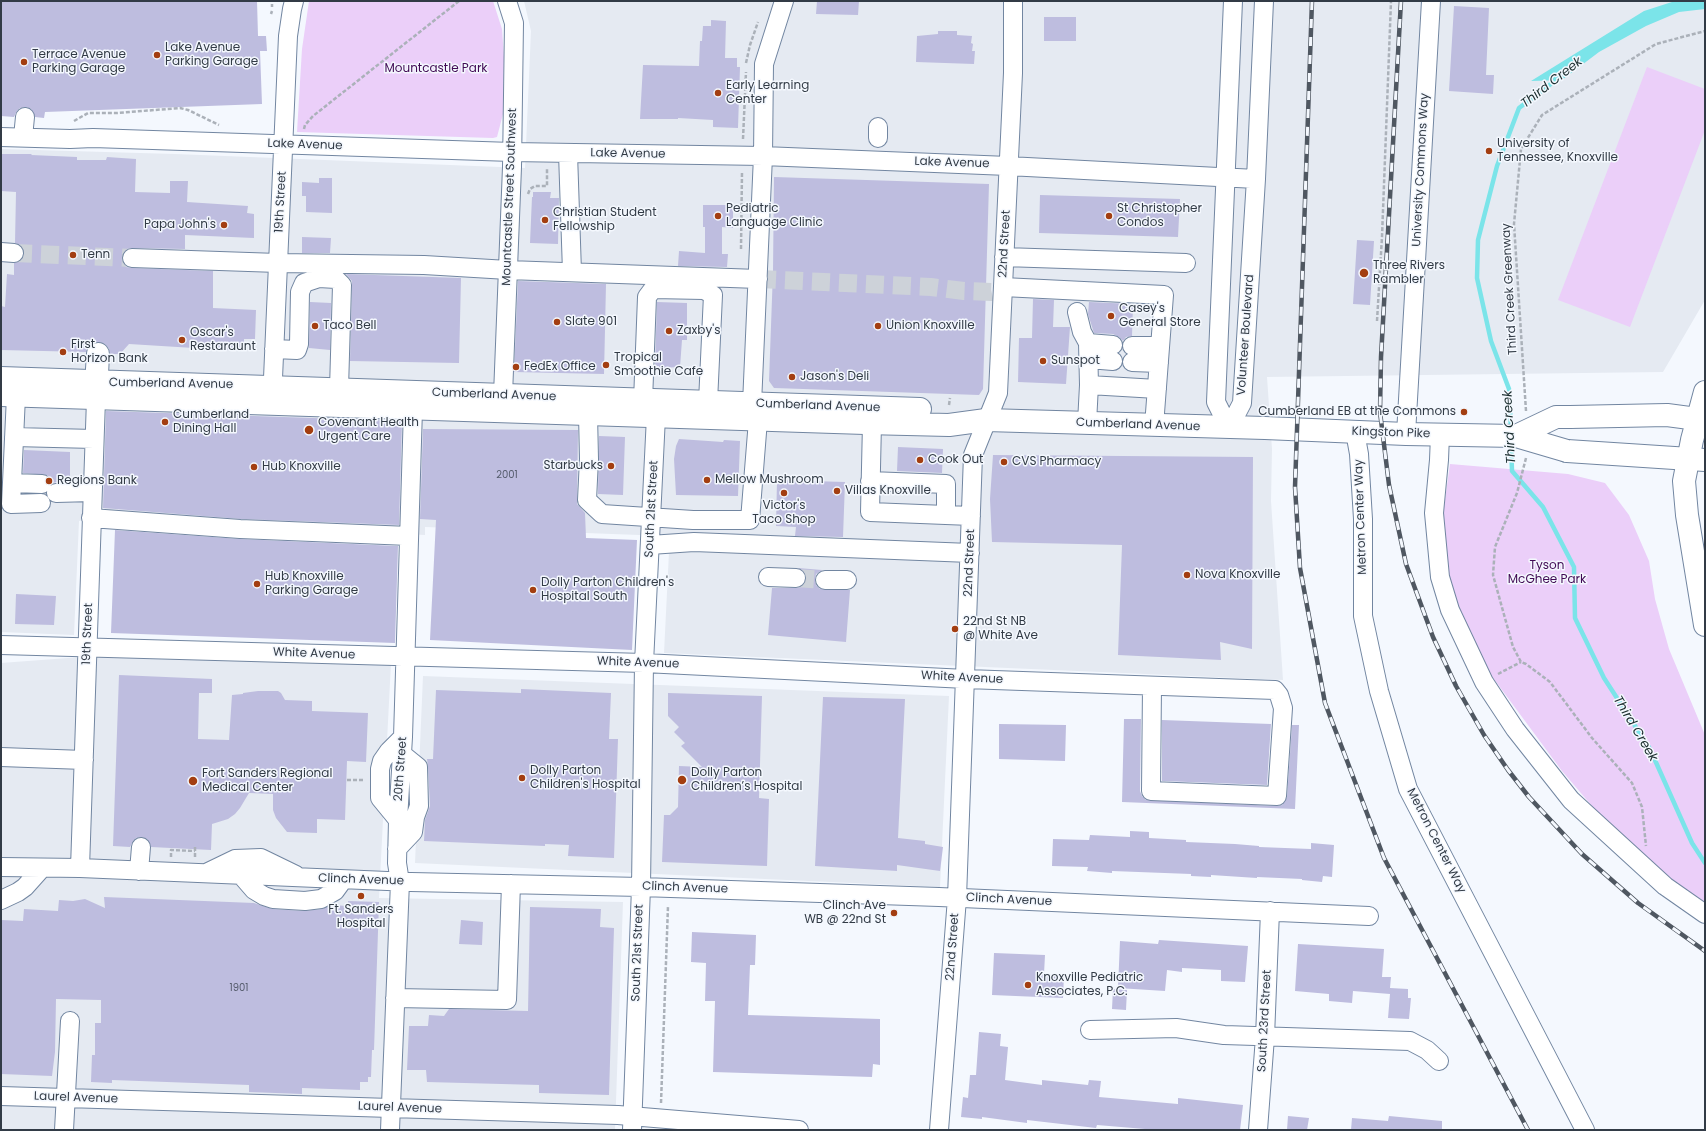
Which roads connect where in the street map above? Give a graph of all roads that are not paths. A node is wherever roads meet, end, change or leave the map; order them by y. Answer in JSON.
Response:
{"nodes":[{"id":1,"x":294,"y":1,"type":"edge"},
{"id":2,"x":507,"y":1,"type":"edge"},
{"id":3,"x":784,"y":1,"type":"edge"},
{"id":4,"x":1013,"y":1,"type":"edge"},
{"id":5,"x":1233,"y":1,"type":"edge"},
{"id":6,"x":1264,"y":1,"type":"edge"},
{"id":7,"x":1431,"y":1,"type":"edge"},
{"id":8,"x":31,"y":117,"type":"dead end"},
{"id":9,"x":1,"y":137,"type":"edge"},
{"id":10,"x":29,"y":138,"type":"junction"},
{"id":11,"x":292,"y":145,"type":"junction"},
{"id":12,"x":512,"y":152,"type":"junction"},
{"id":13,"x":568,"y":153,"type":"junction"},
{"id":14,"x":763,"y":156,"type":"junction"},
{"id":15,"x":1008,"y":166,"type":"junction"},
{"id":16,"x":1225,"y":177,"type":"junction"},
{"id":17,"x":1256,"y":179,"type":"junction"},
{"id":18,"x":1004,"y":257,"type":"junction"},
{"id":19,"x":132,"y":258,"type":"tunnel mouth"},
{"id":20,"x":278,"y":263,"type":"junction"},
{"id":21,"x":1186,"y":263,"type":"dead end"},
{"id":22,"x":508,"y":270,"type":"junction"},
{"id":23,"x":572,"y":272,"type":"junction"},
{"id":24,"x":749,"y":278,"type":"junction"},
{"id":25,"x":1003,"y":287,"type":"junction"},
{"id":26,"x":1077,"y":312,"type":"dead end"},
{"id":27,"x":274,"y":349,"type":"junction"},
{"id":28,"x":1089,"y":351,"type":"junction"},
{"id":29,"x":1113,"y":353,"type":"dead end"},
{"id":30,"x":98,"y":354,"type":"dead end"},
{"id":31,"x":1132,"y":354,"type":"dead end"},
{"id":32,"x":1159,"y":355,"type":"junction"},
{"id":33,"x":1,"y":378,"type":"edge"},
{"id":34,"x":1089,"y":385,"type":"junction"},
{"id":35,"x":1157,"y":389,"type":"junction"},
{"id":36,"x":339,"y":390,"type":"junction"},
{"id":37,"x":96,"y":391,"type":"junction"},
{"id":38,"x":1705,"y":392,"type":"edge"},
{"id":39,"x":8,"y":395,"type":"edge"},
{"id":40,"x":273,"y":395,"type":"junction"},
{"id":41,"x":503,"y":395,"type":"junction"},
{"id":42,"x":413,"y":400,"type":"junction"},
{"id":43,"x":708,"y":402,"type":"junction"},
{"id":44,"x":652,"y":406,"type":"junction"},
{"id":45,"x":755,"y":412,"type":"junction"},
{"id":46,"x":588,"y":414,"type":"junction"},
{"id":47,"x":986,"y":420,"type":"junction"},
{"id":48,"x":1701,"y":420,"type":"edge"},
{"id":49,"x":1088,"y":423,"type":"junction"},
{"id":50,"x":872,"y":424,"type":"junction"},
{"id":51,"x":1154,"y":426,"type":"junction"},
{"id":52,"x":1229,"y":428,"type":"junction"},
{"id":53,"x":1265,"y":428,"type":"joint"},
{"id":54,"x":1355,"y":432,"type":"junction"},
{"id":55,"x":1406,"y":434,"type":"junction"},
{"id":56,"x":1440,"y":435,"type":"junction"},
{"id":57,"x":1516,"y":436,"type":"junction"},
{"id":58,"x":14,"y":437,"type":"junction"},
{"id":59,"x":94,"y":439,"type":"junction"},
{"id":60,"x":1696,"y":460,"type":"edge"},
{"id":61,"x":870,"y":481,"type":"junction"},
{"id":62,"x":84,"y":492,"type":"junction"},
{"id":63,"x":946,"y":515,"type":"junction"},
{"id":64,"x":971,"y":516,"type":"junction"},
{"id":65,"x":651,"y":517,"type":"junction"},
{"id":66,"x":91,"y":518,"type":"junction"},
{"id":67,"x":409,"y":536,"type":"junction"},
{"id":68,"x":650,"y":545,"type":"junction"},
{"id":69,"x":970,"y":553,"type":"junction"},
{"id":70,"x":768,"y":577,"type":"dead end"},
{"id":71,"x":796,"y":578,"type":"tunnel mouth"},
{"id":72,"x":825,"y":580,"type":"tunnel mouth"},
{"id":73,"x":847,"y":580,"type":"dead end"},
{"id":74,"x":1705,"y":625,"type":"edge"},
{"id":75,"x":1,"y":646,"type":"edge"},
{"id":76,"x":87,"y":648,"type":"junction"},
{"id":77,"x":405,"y":656,"type":"junction"},
{"id":78,"x":644,"y":663,"type":"junction"},
{"id":79,"x":966,"y":679,"type":"junction"},
{"id":80,"x":1152,"y":686,"type":"junction"},
{"id":81,"x":403,"y":746,"type":"junction"},
{"id":82,"x":1,"y":757,"type":"edge"},
{"id":83,"x":84,"y":760,"type":"junction"},
{"id":84,"x":135,"y":847,"type":"dead end"},
{"id":85,"x":397,"y":849,"type":"junction"},
{"id":86,"x":1,"y":867,"type":"edge"},
{"id":87,"x":42,"y":868,"type":"junction"},
{"id":88,"x":80,"y":868,"type":"junction"},
{"id":89,"x":134,"y":871,"type":"junction"},
{"id":90,"x":204,"y":874,"type":"junction"},
{"id":91,"x":241,"y":875,"type":"junction"},
{"id":92,"x":302,"y":878,"type":"junction"},
{"id":93,"x":343,"y":880,"type":"junction"},
{"id":94,"x":400,"y":882,"type":"junction"},
{"id":95,"x":511,"y":884,"type":"junction"},
{"id":96,"x":641,"y":887,"type":"junction"},
{"id":97,"x":957,"y":898,"type":"junction"},
{"id":98,"x":1,"y":900,"type":"edge"},
{"id":99,"x":1270,"y":911,"type":"junction"},
{"id":100,"x":1705,"y":914,"type":"edge"},
{"id":101,"x":1369,"y":916,"type":"dead end"},
{"id":102,"x":395,"y":998,"type":"junction"},
{"id":103,"x":70,"y":1021,"type":"dead end"},
{"id":104,"x":1090,"y":1030,"type":"dead end"},
{"id":105,"x":1265,"y":1036,"type":"junction"},
{"id":106,"x":1439,"y":1061,"type":"dead end"},
{"id":107,"x":1,"y":1096,"type":"edge"},
{"id":108,"x":66,"y":1098,"type":"junction"},
{"id":109,"x":391,"y":1107,"type":"junction"},
{"id":110,"x":632,"y":1123,"type":"edge"},
{"id":111,"x":64,"y":1130,"type":"edge"},
{"id":112,"x":390,"y":1130,"type":"edge"},
{"id":113,"x":799,"y":1130,"type":"edge"},
{"id":114,"x":939,"y":1130,"type":"edge"},
{"id":115,"x":1258,"y":1130,"type":"edge"},
{"id":116,"x":1585,"y":1130,"type":"edge"}],
"edges":[{"from":1,"to":11,"type":"street","name":"19th Street"},
{"from":2,"to":12,"type":"street","name":"Mountcastle Street Southwest"},
{"from":3,"to":14,"type":"street"},
{"from":4,"to":15,"type":"street","name":"22nd Street"},
{"from":5,"to":16,"type":"street","name":"Volunteer Boulevard"},
{"from":6,"to":17,"type":"street","name":"Volunteer Boulevard"},
{"from":7,"to":55,"type":"street","name":"University Commons Way"},
{"from":8,"to":10,"type":"street"},
{"from":9,"to":10,"type":"street","name":"Lake Avenue"},
{"from":10,"to":11,"type":"street","name":"Lake Avenue"},
{"from":11,"to":12,"type":"street","name":"Lake Avenue"},
{"from":11,"to":20,"type":"street","name":"19th Street"},
{"from":12,"to":13,"type":"street","name":"Lake Avenue"},
{"from":12,"to":22,"type":"street","name":"Mountcastle Street Southwest"},
{"from":13,"to":14,"type":"street","name":"Lake Avenue"},
{"from":13,"to":23,"type":"street"},
{"from":14,"to":15,"type":"street","name":"Lake Avenue"},
{"from":14,"to":24,"type":"street"},
{"from":15,"to":16,"type":"street","name":"Lake Avenue"},
{"from":15,"to":18,"type":"street","name":"22nd Street"},
{"from":16,"to":17,"type":"street","name":"Lake Avenue"},
{"from":16,"to":52,"type":"street","name":"Volunteer Boulevard"},
{"from":17,"to":52,"type":"street","name":"Volunteer Boulevard"},
{"from":18,"to":21,"type":"street"},
{"from":18,"to":25,"type":"street","name":"22nd Street"},
{"from":19,"to":20,"type":"street"},
{"from":20,"to":22,"type":"street"},
{"from":20,"to":27,"type":"street","name":"19th Street"},
{"from":22,"to":23,"type":"street"},
{"from":22,"to":41,"type":"street","name":"Mountcastle Street Southwest"},
{"from":23,"to":24,"type":"street"},
{"from":24,"to":45,"type":"street"},
{"from":25,"to":32,"type":"street"},
{"from":25,"to":47,"type":"street","name":"22nd Street"},
{"from":26,"to":28,"type":"street"},
{"from":27,"to":36,"type":"street"},
{"from":27,"to":40,"type":"street","name":"19th Street"},
{"from":28,"to":29,"type":"street"},
{"from":28,"to":34,"type":"street"},
{"from":30,"to":37,"type":"main road"},
{"from":31,"to":32,"type":"street"},
{"from":32,"to":35,"type":"street"},
{"from":33,"to":37,"type":"main road","name":"Cumberland Avenue"},
{"from":34,"to":35,"type":"street"},
{"from":34,"to":49,"type":"street"},
{"from":35,"to":51,"type":"street"},
{"from":36,"to":40,"type":"main road","name":"Cumberland Avenue"},
{"from":36,"to":42,"type":"main road","name":"Cumberland Avenue"},
{"from":37,"to":39,"type":"main road","name":"Cumberland Avenue"},
{"from":37,"to":40,"type":"main road","name":"Cumberland Avenue"},
{"from":37,"to":59,"type":"street","name":"19th Street"},
{"from":38,"to":48,"type":"main road"},
{"from":39,"to":58,"type":"street"},
{"from":40,"to":42,"type":"main road","name":"Cumberland Avenue"},
{"from":41,"to":42,"type":"main road","name":"Cumberland Avenue"},
{"from":41,"to":44,"type":"main road","name":"Cumberland Avenue"},
{"from":42,"to":46,"type":"main road","name":"Cumberland Avenue"},
{"from":42,"to":67,"type":"street","name":"20th Street"},
{"from":43,"to":44,"type":"main road","name":"Cumberland Avenue"},
{"from":43,"to":44,"type":"street","name":"South 21st Street"},
{"from":43,"to":45,"type":"main road","name":"Cumberland Avenue"},
{"from":44,"to":45,"type":"main road","name":"Cumberland Avenue"},
{"from":44,"to":46,"type":"main road","name":"Cumberland Avenue"},
{"from":44,"to":65,"type":"street","name":"South 21st Street"},
{"from":45,"to":47,"type":"main road","name":"Cumberland Avenue"},
{"from":45,"to":50,"type":"main road","name":"Cumberland Avenue"},
{"from":45,"to":65,"type":"street"},
{"from":46,"to":65,"type":"street"},
{"from":47,"to":49,"type":"main road","name":"Cumberland Avenue"},
{"from":47,"to":50,"type":"main road","name":"Cumberland Avenue"},
{"from":47,"to":64,"type":"street","name":"22nd Street"},
{"from":48,"to":57,"type":"main road","name":"Kingston Pike","bridge":true},
{"from":48,"to":60,"type":"main road"},
{"from":49,"to":51,"type":"main road","name":"Cumberland Avenue"},
{"from":50,"to":61,"type":"street"},
{"from":51,"to":52,"type":"main road","name":"Cumberland Avenue"},
{"from":52,"to":53,"type":"main road","name":"Cumberland Avenue"},
{"from":53,"to":54,"type":"main road","name":"Kingston Pike"},
{"from":54,"to":55,"type":"main road","name":"Kingston Pike"},
{"from":54,"to":116,"type":"street","name":"Metron Center Way"},
{"from":55,"to":56,"type":"main road","name":"Kingston Pike"},
{"from":56,"to":57,"type":"main road","name":"Kingston Pike"},
{"from":56,"to":100,"type":"street"},
{"from":57,"to":60,"type":"main road","name":"Kingston Pike","bridge":true},
{"from":58,"to":59,"type":"street"},
{"from":58,"to":62,"type":"street"},
{"from":59,"to":62,"type":"street","name":"19th Street"},
{"from":60,"to":74,"type":"main road"},
{"from":61,"to":63,"type":"street"},
{"from":61,"to":63,"type":"street"},
{"from":62,"to":66,"type":"street","name":"19th Street"},
{"from":63,"to":64,"type":"street"},
{"from":64,"to":69,"type":"street","name":"22nd Street"},
{"from":65,"to":68,"type":"street","name":"South 21st Street"},
{"from":66,"to":67,"type":"street"},
{"from":66,"to":76,"type":"street","name":"19th Street"},
{"from":67,"to":77,"type":"street","name":"20th Street"},
{"from":68,"to":69,"type":"street"},
{"from":68,"to":78,"type":"street","name":"South 21st Street"},
{"from":69,"to":79,"type":"street","name":"22nd Street"},
{"from":70,"to":71,"type":"street"},
{"from":72,"to":73,"type":"street"},
{"from":75,"to":76,"type":"street","name":"White Avenue"},
{"from":76,"to":77,"type":"street","name":"White Avenue"},
{"from":76,"to":83,"type":"street","name":"19th Street"},
{"from":77,"to":78,"type":"street","name":"White Avenue"},
{"from":77,"to":81,"type":"street","name":"20th Street"},
{"from":78,"to":79,"type":"street","name":"White Avenue"},
{"from":78,"to":96,"type":"street","name":"South 21st Street"},
{"from":79,"to":80,"type":"street","name":"White Avenue"},
{"from":79,"to":97,"type":"street","name":"22nd Street"},
{"from":80,"to":80,"type":"street","name":"White Avenue"},
{"from":81,"to":85,"type":"street","name":"20th Street"},
{"from":81,"to":85,"type":"street"},
{"from":82,"to":83,"type":"street"},
{"from":83,"to":88,"type":"street","name":"19th Street"},
{"from":84,"to":89,"type":"street"},
{"from":85,"to":94,"type":"street","name":"20th Street"},
{"from":86,"to":87,"type":"street","name":"Clinch Avenue"},
{"from":87,"to":88,"type":"street","name":"Clinch Avenue"},
{"from":87,"to":98,"type":"street"},
{"from":88,"to":89,"type":"street","name":"Clinch Avenue"},
{"from":89,"to":90,"type":"street","name":"Clinch Avenue"},
{"from":90,"to":91,"type":"street","name":"Clinch Avenue"},
{"from":90,"to":92,"type":"street"},
{"from":91,"to":92,"type":"street","name":"Clinch Avenue"},
{"from":91,"to":93,"type":"street"},
{"from":92,"to":93,"type":"street","name":"Clinch Avenue"},
{"from":93,"to":94,"type":"street","name":"Clinch Avenue"},
{"from":94,"to":95,"type":"street","name":"Clinch Avenue"},
{"from":94,"to":102,"type":"street","name":"20th Street"},
{"from":95,"to":96,"type":"street","name":"Clinch Avenue"},
{"from":95,"to":102,"type":"street"},
{"from":96,"to":97,"type":"street","name":"Clinch Avenue"},
{"from":96,"to":110,"type":"street","name":"South 21st Street"},
{"from":97,"to":99,"type":"street","name":"Clinch Avenue"},
{"from":97,"to":114,"type":"street","name":"22nd Street"},
{"from":99,"to":101,"type":"street","name":"Clinch Avenue"},
{"from":99,"to":105,"type":"street","name":"South 23rd Street"},
{"from":102,"to":109,"type":"street","name":"20th Street"},
{"from":103,"to":108,"type":"street"},
{"from":104,"to":105,"type":"street"},
{"from":105,"to":106,"type":"street"},
{"from":105,"to":115,"type":"street","name":"South 23rd Street"},
{"from":107,"to":108,"type":"street","name":"Laurel Avenue"},
{"from":108,"to":109,"type":"street","name":"Laurel Avenue"},
{"from":108,"to":111,"type":"street"},
{"from":109,"to":110,"type":"street","name":"Laurel Avenue"},
{"from":109,"to":112,"type":"street","name":"20th Street"},
{"from":110,"to":113,"type":"street","name":"Laurel Avenue"}]}
